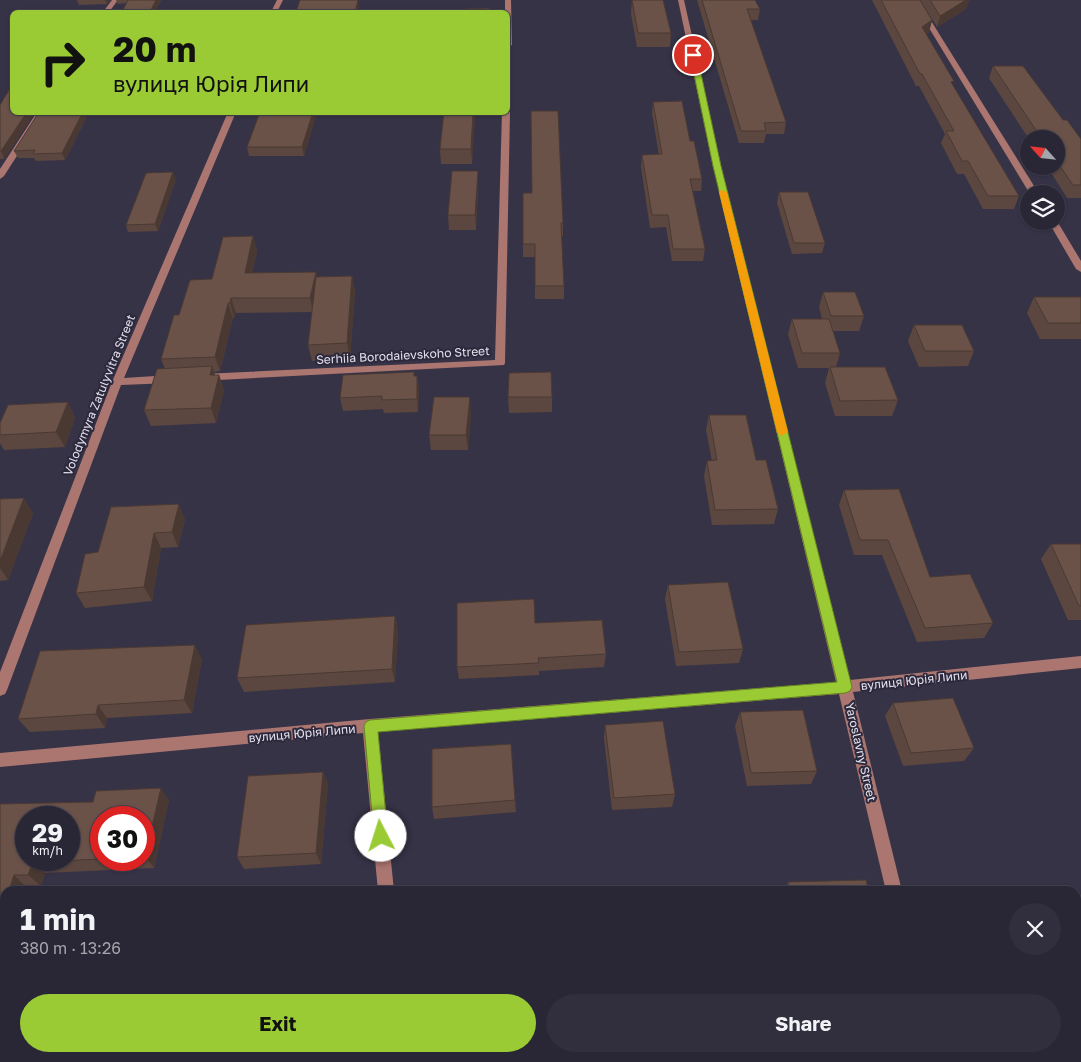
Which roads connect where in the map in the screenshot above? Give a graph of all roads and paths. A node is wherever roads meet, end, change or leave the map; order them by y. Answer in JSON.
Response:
{"nodes":[{"id":1,"x":681,"y":0,"type":"edge"},
{"id":2,"x":915,"y":0,"type":"edge"},
{"id":3,"x":40,"y":115,"type":"edge"},
{"id":4,"x":231,"y":115,"type":"edge"},
{"id":5,"x":506,"y":115,"type":"edge"},
{"id":6,"x":0,"y":176,"type":"edge"},
{"id":7,"x":1029,"y":185,"type":"edge"},
{"id":8,"x":1057,"y":230,"type":"edge"},
{"id":9,"x":1081,"y":269,"type":"edge"},
{"id":10,"x":117,"y":382,"type":"junction"},
{"id":11,"x":1081,"y":662,"type":"edge"},
{"id":12,"x":845,"y":687,"type":"junction"},
{"id":13,"x":0,"y":690,"type":"edge"},
{"id":14,"x":370,"y":726,"type":"junction"},
{"id":15,"x":0,"y":760,"type":"edge"},
{"id":16,"x":386,"y":886,"type":"edge"},
{"id":17,"x":893,"y":886,"type":"edge"}],
"edges":[{"from":1,"to":12,"type":"street","name":"Yaroslavny Street"},
{"from":2,"to":7,"type":"street"},
{"from":3,"to":6,"type":"street"},
{"from":4,"to":10,"type":"street","name":"Volodymyra Zatulyvitra Street"},
{"from":5,"to":10,"type":"street","name":"Serhiia Borodaievskoho Street"},
{"from":8,"to":9,"type":"street"},
{"from":10,"to":13,"type":"street","name":"Volodymyra Zatulyvitra Street"},
{"from":11,"to":12,"type":"street","name":"вулиця Юрія Липи"},
{"from":12,"to":14,"type":"street","name":"вулиця Юрія Липи"},
{"from":12,"to":17,"type":"street","name":"Yaroslavny Street"},
{"from":14,"to":15,"type":"street","name":"вулиця Юрія Липи"},
{"from":14,"to":16,"type":"street"}]}
